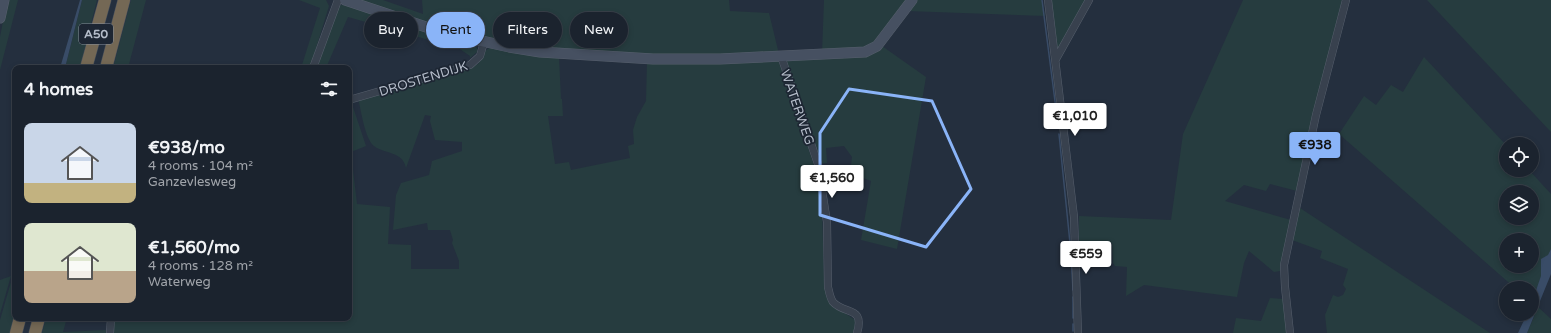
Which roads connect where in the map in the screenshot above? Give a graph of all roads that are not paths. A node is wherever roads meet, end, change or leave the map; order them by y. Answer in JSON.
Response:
{"nodes":[{"id":1,"x":4,"y":0,"type":"edge"},
{"id":2,"x":104,"y":0,"type":"edge"},
{"id":3,"x":124,"y":0,"type":"edge"},
{"id":4,"x":338,"y":0,"type":"edge"},
{"id":5,"x":345,"y":0,"type":"edge"},
{"id":6,"x":912,"y":0,"type":"edge"},
{"id":7,"x":1048,"y":0,"type":"edge"},
{"id":8,"x":1089,"y":0,"type":"edge"},
{"id":9,"x":1346,"y":0,"type":"edge"},
{"id":10,"x":0,"y":18,"type":"edge"},
{"id":11,"x":426,"y":27,"type":"edge"},
{"id":12,"x":485,"y":42,"type":"edge"},
{"id":13,"x":482,"y":48,"type":"edge"},
{"id":14,"x":781,"y":56,"type":"junction"},
{"id":15,"x":1056,"y":59,"type":"junction"},
{"id":16,"x":87,"y":65,"type":"edge"},
{"id":17,"x":107,"y":65,"type":"edge"},
{"id":18,"x":314,"y":65,"type":"edge"},
{"id":19,"x":352,"y":99,"type":"edge"},
{"id":20,"x":19,"y":321,"type":"edge"},
{"id":21,"x":38,"y":321,"type":"edge"},
{"id":22,"x":110,"y":321,"type":"edge"},
{"id":23,"x":16,"y":333,"type":"edge"},
{"id":24,"x":35,"y":333,"type":"edge"},
{"id":25,"x":110,"y":333,"type":"edge"},
{"id":26,"x":857,"y":333,"type":"edge"},
{"id":27,"x":1078,"y":333,"type":"edge"},
{"id":28,"x":1290,"y":333,"type":"edge"}],
"edges":[{"from":1,"to":10,"type":"street"},
{"from":2,"to":16,"type":"highway","number":"A50"},
{"from":3,"to":17,"type":"highway","number":"A50"},
{"from":4,"to":18,"type":"street"},
{"from":5,"to":11,"type":"street"},
{"from":6,"to":14,"type":"street"},
{"from":7,"to":15,"type":"street"},
{"from":8,"to":15,"type":"street"},
{"from":9,"to":28,"type":"street"},
{"from":12,"to":14,"type":"street"},
{"from":13,"to":19,"type":"street","name":"DROSTENDIJK"},
{"from":14,"to":26,"type":"street","name":"WATERWEG"},
{"from":15,"to":27,"type":"street"},
{"from":20,"to":23,"type":"highway"},
{"from":21,"to":24,"type":"highway"},
{"from":22,"to":25,"type":"street"}]}
